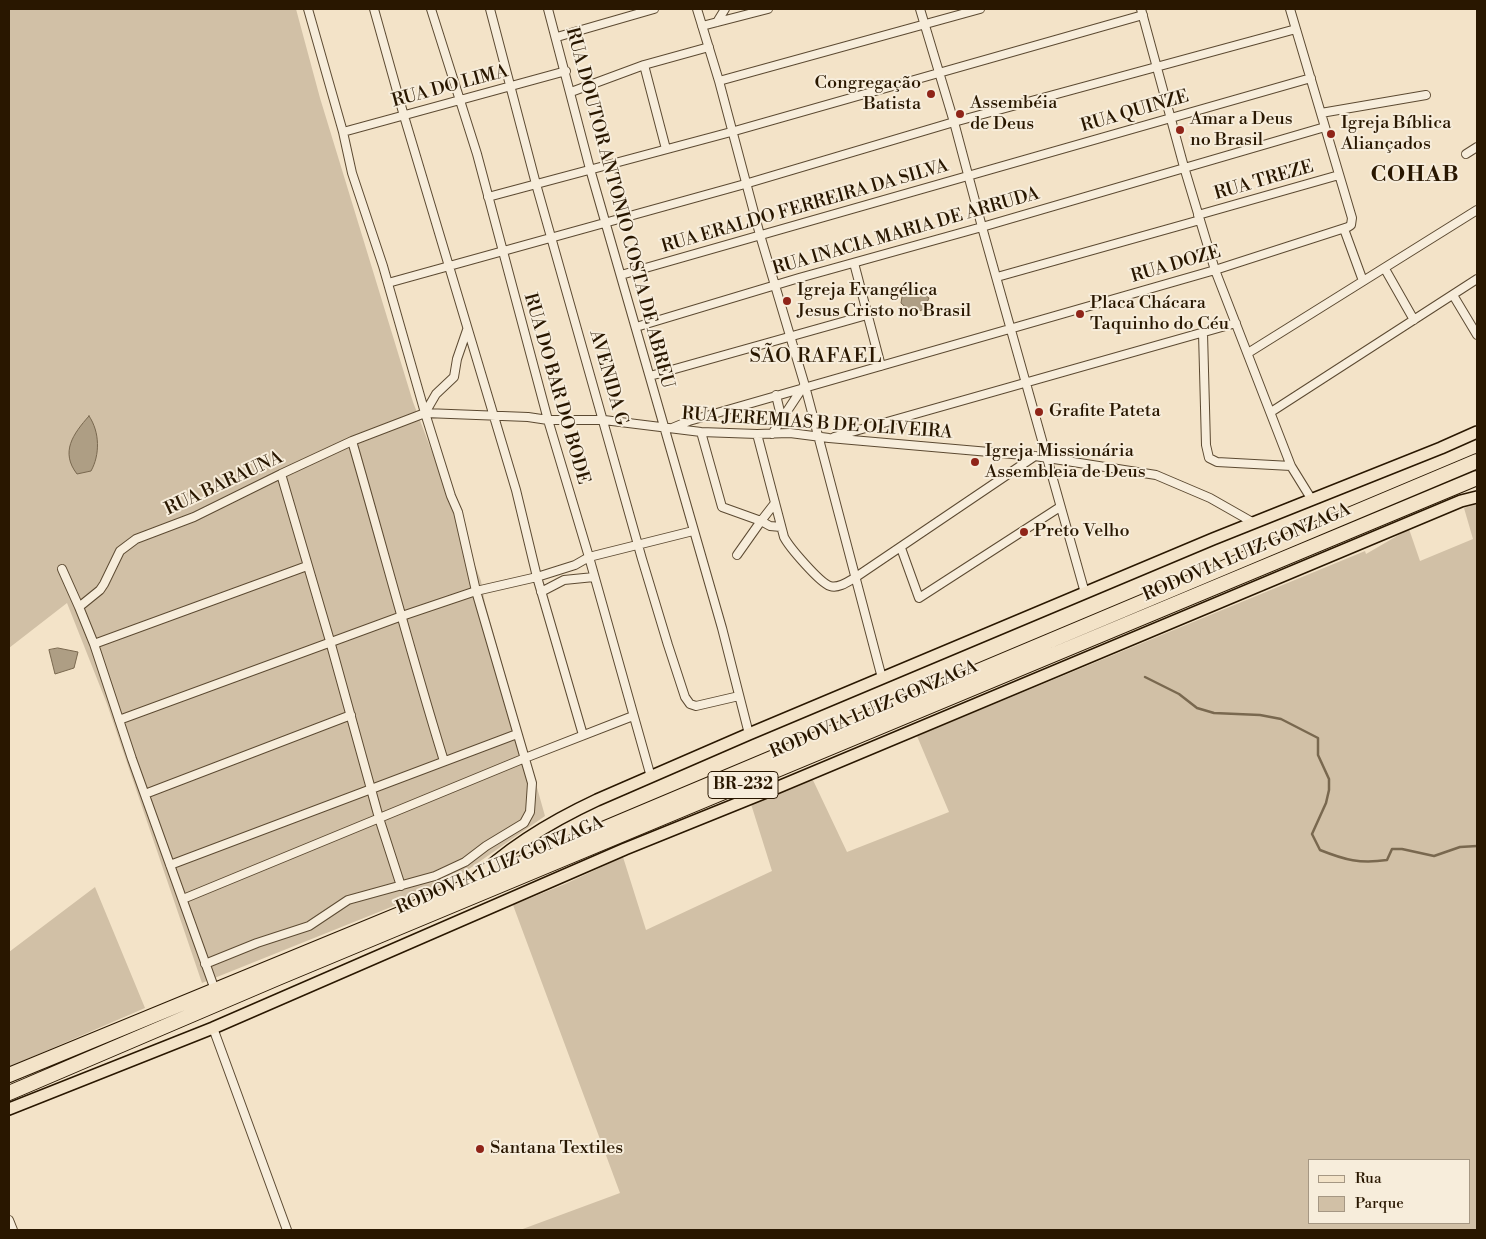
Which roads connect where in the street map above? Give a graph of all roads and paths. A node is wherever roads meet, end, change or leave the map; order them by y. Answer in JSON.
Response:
{"nodes":[{"id":1,"x":308,"y":9,"type":"edge"},
{"id":2,"x":374,"y":9,"type":"edge"},
{"id":3,"x":431,"y":9,"type":"edge"},
{"id":4,"x":490,"y":9,"type":"edge"},
{"id":5,"x":548,"y":9,"type":"edge"},
{"id":6,"x":654,"y":9,"type":"edge"},
{"id":7,"x":697,"y":9,"type":"edge"},
{"id":8,"x":725,"y":9,"type":"edge"},
{"id":9,"x":768,"y":9,"type":"edge"},
{"id":10,"x":920,"y":9,"type":"edge"},
{"id":11,"x":980,"y":9,"type":"edge"},
{"id":12,"x":1290,"y":9,"type":"edge"},
{"id":13,"x":1142,"y":12,"type":"edge"},
{"id":14,"x":717,"y":22,"type":"junction"},
{"id":15,"x":925,"y":25,"type":"junction"},
{"id":16,"x":702,"y":26,"type":"junction"},
{"id":17,"x":1296,"y":29,"type":"junction"},
{"id":18,"x":557,"y":37,"type":"junction"},
{"id":19,"x":708,"y":47,"type":"junction"},
{"id":20,"x":644,"y":64,"type":"junction"},
{"id":21,"x":1157,"y":66,"type":"junction"},
{"id":22,"x":566,"y":71,"type":"junction"},
{"id":23,"x":939,"y":72,"type":"junction"},
{"id":24,"x":1311,"y":78,"type":"junction"},
{"id":25,"x":719,"y":80,"type":"junction"},
{"id":26,"x":511,"y":86,"type":"junction"},
{"id":27,"x":571,"y":92,"type":"junction"},
{"id":28,"x":1426,"y":95,"type":"dead end"},
{"id":29,"x":460,"y":100,"type":"junction"},
{"id":30,"x":1321,"y":113,"type":"junction"},
{"id":31,"x":404,"y":116,"type":"junction"},
{"id":32,"x":1170,"y":117,"type":"junction"},
{"id":33,"x":954,"y":122,"type":"junction"},
{"id":34,"x":1325,"y":127,"type":"junction"},
{"id":35,"x":343,"y":132,"type":"junction"},
{"id":36,"x":731,"y":132,"type":"junction"},
{"id":37,"x":1477,"y":147,"type":"edge"},
{"id":38,"x":666,"y":149,"type":"junction"},
{"id":39,"x":1466,"y":154,"type":"dead end"},
{"id":40,"x":1184,"y":167,"type":"junction"},
{"id":41,"x":590,"y":169,"type":"junction"},
{"id":42,"x":1339,"y":175,"type":"junction"},
{"id":43,"x":968,"y":176,"type":"junction"},
{"id":44,"x":536,"y":184,"type":"junction"},
{"id":45,"x":745,"y":184,"type":"junction"},
{"id":46,"x":488,"y":197,"type":"junction"},
{"id":47,"x":1477,"y":210,"type":"edge"},
{"id":48,"x":1199,"y":218,"type":"junction"},
{"id":49,"x":606,"y":223,"type":"junction"},
{"id":50,"x":982,"y":227,"type":"junction"},
{"id":51,"x":1346,"y":228,"type":"junction"},
{"id":52,"x":760,"y":235,"type":"junction"},
{"id":53,"x":553,"y":238,"type":"junction"},
{"id":54,"x":503,"y":252,"type":"junction"},
{"id":55,"x":854,"y":263,"type":"junction"},
{"id":56,"x":449,"y":266,"type":"junction"},
{"id":57,"x":1385,"y":268,"type":"junction"},
{"id":58,"x":1215,"y":270,"type":"junction"},
{"id":59,"x":621,"y":274,"type":"junction"},
{"id":60,"x":996,"y":278,"type":"junction"},
{"id":61,"x":1477,"y":279,"type":"edge"},
{"id":62,"x":1363,"y":281,"type":"junction"},
{"id":63,"x":388,"y":283,"type":"junction"},
{"id":64,"x":775,"y":285,"type":"junction"},
{"id":65,"x":1454,"y":295,"type":"junction"},
{"id":66,"x":867,"y":315,"type":"junction"},
{"id":67,"x":1414,"y":320,"type":"junction"},
{"id":68,"x":1236,"y":323,"type":"junction"},
{"id":69,"x":636,"y":326,"type":"junction"},
{"id":70,"x":1011,"y":328,"type":"junction"},
{"id":71,"x":467,"y":330,"type":"junction"},
{"id":72,"x":1203,"y":333,"type":"junction"},
{"id":73,"x":1477,"y":335,"type":"edge"},
{"id":74,"x":790,"y":337,"type":"junction"},
{"id":75,"x":1248,"y":353,"type":"junction"},
{"id":76,"x":881,"y":366,"type":"junction"},
{"id":77,"x":650,"y":376,"type":"junction"},
{"id":78,"x":1026,"y":382,"type":"junction"},
{"id":79,"x":804,"y":387,"type":"junction"},
{"id":80,"x":776,"y":395,"type":"junction"},
{"id":81,"x":1271,"y":412,"type":"junction"},
{"id":82,"x":425,"y":413,"type":"junction"},
{"id":83,"x":494,"y":416,"type":"junction"},
{"id":84,"x":548,"y":420,"type":"junction"},
{"id":85,"x":604,"y":420,"type":"junction"},
{"id":86,"x":782,"y":420,"type":"junction"},
{"id":87,"x":667,"y":428,"type":"junction"},
{"id":88,"x":701,"y":432,"type":"junction"},
{"id":89,"x":1477,"y":432,"type":"edge"},
{"id":90,"x":757,"y":434,"type":"junction"},
{"id":91,"x":772,"y":434,"type":"junction"},
{"id":92,"x":819,"y":437,"type":"junction"},
{"id":93,"x":829,"y":438,"type":"junction"},
{"id":94,"x":352,"y":441,"type":"junction"},
{"id":95,"x":1035,"y":456,"type":"junction"},
{"id":96,"x":1047,"y":458,"type":"junction"},
{"id":97,"x":1477,"y":461,"type":"edge"},
{"id":98,"x":1291,"y":466,"type":"junction"},
{"id":99,"x":281,"y":474,"type":"junction"},
{"id":100,"x":1477,"y":478,"type":"edge"},
{"id":101,"x":1477,"y":497,"type":"edge"},
{"id":102,"x":1312,"y":500,"type":"junction"},
{"id":103,"x":775,"y":503,"type":"junction"},
{"id":104,"x":1060,"y":507,"type":"junction"},
{"id":105,"x":761,"y":521,"type":"junction"},
{"id":106,"x":1254,"y":523,"type":"junction"},
{"id":107,"x":781,"y":527,"type":"junction"},
{"id":108,"x":693,"y":531,"type":"junction"},
{"id":109,"x":639,"y":544,"type":"junction"},
{"id":110,"x":901,"y":548,"type":"junction"},
{"id":111,"x":737,"y":555,"type":"dead end"},
{"id":112,"x":589,"y":556,"type":"junction"},
{"id":113,"x":307,"y":566,"type":"junction"},
{"id":114,"x":62,"y":569,"type":"dead end"},
{"id":115,"x":537,"y":577,"type":"junction"},
{"id":116,"x":594,"y":577,"type":"junction"},
{"id":117,"x":856,"y":577,"type":"junction"},
{"id":118,"x":476,"y":591,"type":"junction"},
{"id":119,"x":541,"y":592,"type":"junction"},
{"id":120,"x":1085,"y":592,"type":"junction"},
{"id":121,"x":78,"y":607,"type":"junction"},
{"id":122,"x":402,"y":616,"type":"junction"},
{"id":123,"x":330,"y":641,"type":"junction"},
{"id":124,"x":94,"y":644,"type":"junction"},
{"id":125,"x":882,"y":678,"type":"junction"},
{"id":126,"x":740,"y":696,"type":"junction"},
{"id":127,"x":351,"y":715,"type":"junction"},
{"id":128,"x":633,"y":716,"type":"junction"},
{"id":129,"x":120,"y":720,"type":"junction"},
{"id":130,"x":516,"y":734,"type":"junction"},
{"id":131,"x":749,"y":734,"type":"junction"},
{"id":132,"x":582,"y":735,"type":"junction"},
{"id":133,"x":525,"y":758,"type":"junction"},
{"id":134,"x":444,"y":761,"type":"junction"},
{"id":135,"x":651,"y":777,"type":"junction"},
{"id":136,"x":371,"y":788,"type":"junction"},
{"id":137,"x":145,"y":794,"type":"junction"},
{"id":138,"x":379,"y":818,"type":"junction"},
{"id":139,"x":170,"y":865,"type":"junction"},
{"id":140,"x":470,"y":885,"type":"junction"},
{"id":141,"x":401,"y":886,"type":"junction"},
{"id":142,"x":183,"y":898,"type":"junction"},
{"id":143,"x":204,"y":964,"type":"junction"},
{"id":144,"x":215,"y":990,"type":"junction"},
{"id":145,"x":213,"y":1028,"type":"junction"},
{"id":146,"x":9,"y":1076,"type":"edge"},
{"id":147,"x":9,"y":1093,"type":"edge"},
{"id":148,"x":9,"y":1109,"type":"edge"},
{"id":149,"x":9,"y":1220,"type":"edge"},
{"id":150,"x":13,"y":1230,"type":"edge"},
{"id":151,"x":287,"y":1230,"type":"edge"}],
"edges":[{"from":1,"to":35,"type":"street"},
{"from":2,"to":31,"type":"street"},
{"from":3,"to":29,"type":"street","name":"RUA DO BAR DO BODE"},
{"from":4,"to":26,"type":"street","name":"AVENIDA G"},
{"from":5,"to":18,"type":"street","name":"RUA DOUTOR ANTONIO COSTA DE ABREU"},
{"from":6,"to":18,"type":"street"},
{"from":7,"to":16,"type":"street"},
{"from":8,"to":14,"type":"street"},
{"from":9,"to":14,"type":"street"},
{"from":10,"to":15,"type":"street"},
{"from":11,"to":15,"type":"street"},
{"from":12,"to":17,"type":"street"},
{"from":13,"to":21,"type":"street"},
{"from":13,"to":23,"type":"street"},
{"from":14,"to":16,"type":"street"},
{"from":15,"to":23,"type":"street"},
{"from":15,"to":25,"type":"street"},
{"from":16,"to":19,"type":"street"},
{"from":17,"to":21,"type":"street"},
{"from":17,"to":24,"type":"street"},
{"from":18,"to":22,"type":"street","name":"RUA DOUTOR ANTONIO COSTA DE ABREU"},
{"from":19,"to":20,"type":"street"},
{"from":19,"to":25,"type":"street"},
{"from":20,"to":27,"type":"street"},
{"from":20,"to":38,"type":"street"},
{"from":21,"to":32,"type":"street"},
{"from":21,"to":33,"type":"street"},
{"from":22,"to":26,"type":"street","name":"RUA DO LIMA"},
{"from":22,"to":27,"type":"street","name":"RUA DOUTOR ANTONIO COSTA DE ABREU"},
{"from":23,"to":33,"type":"street"},
{"from":23,"to":36,"type":"street"},
{"from":24,"to":30,"type":"street"},
{"from":24,"to":32,"type":"street","name":"RUA QUINZE"},
{"from":25,"to":36,"type":"street"},
{"from":26,"to":29,"type":"street","name":"RUA DO LIMA"},
{"from":26,"to":44,"type":"street","name":"AVENIDA G"},
{"from":27,"to":41,"type":"street","name":"RUA DOUTOR ANTONIO COSTA DE ABREU"},
{"from":28,"to":30,"type":"street"},
{"from":29,"to":31,"type":"street","name":"RUA DO LIMA"},
{"from":29,"to":46,"type":"street","name":"RUA DO BAR DO BODE"},
{"from":30,"to":34,"type":"street"},
{"from":31,"to":35,"type":"street","name":"RUA DO LIMA"},
{"from":31,"to":56,"type":"street"},
{"from":32,"to":40,"type":"street"},
{"from":32,"to":43,"type":"street","name":"RUA QUINZE"},
{"from":33,"to":43,"type":"street"},
{"from":33,"to":45,"type":"street"},
{"from":34,"to":40,"type":"street","name":"RUA INACIA MARIA DE ARRUDA"},
{"from":34,"to":42,"type":"street"},
{"from":35,"to":63,"type":"street"},
{"from":36,"to":38,"type":"street"},
{"from":36,"to":45,"type":"street"},
{"from":37,"to":39,"type":"street"},
{"from":38,"to":41,"type":"street"},
{"from":40,"to":48,"type":"street"},
{"from":40,"to":50,"type":"street","name":"RUA INACIA MARIA DE ARRUDA"},
{"from":41,"to":44,"type":"street"},
{"from":41,"to":49,"type":"street","name":"RUA DOUTOR ANTONIO COSTA DE ABREU"},
{"from":42,"to":48,"type":"street","name":"RUA TREZE"},
{"from":42,"to":51,"type":"street"},
{"from":43,"to":50,"type":"street"},
{"from":43,"to":52,"type":"street","name":"RUA ERALDO FERREIRA DA SILVA"},
{"from":44,"to":46,"type":"street"},
{"from":44,"to":53,"type":"street","name":"AVENIDA G"},
{"from":45,"to":49,"type":"street"},
{"from":45,"to":52,"type":"street"},
{"from":46,"to":54,"type":"street","name":"RUA DO BAR DO BODE"},
{"from":47,"to":57,"type":"street"},
{"from":48,"to":58,"type":"street"},
{"from":48,"to":60,"type":"street","name":"RUA TREZE"},
{"from":49,"to":53,"type":"street"},
{"from":49,"to":59,"type":"street","name":"RUA DOUTOR ANTONIO COSTA DE ABREU"},
{"from":50,"to":55,"type":"street","name":"RUA INACIA MARIA DE ARRUDA"},
{"from":50,"to":60,"type":"street"},
{"from":51,"to":58,"type":"street","name":"RUA DOZE"},
{"from":51,"to":62,"type":"street"},
{"from":52,"to":59,"type":"street","name":"RUA ERALDO FERREIRA DA SILVA"},
{"from":52,"to":64,"type":"street"},
{"from":53,"to":54,"type":"street"},
{"from":53,"to":85,"type":"street","name":"AVENIDA G"},
{"from":54,"to":56,"type":"street"},
{"from":54,"to":84,"type":"street","name":"RUA DO BAR DO BODE"},
{"from":55,"to":64,"type":"street","name":"RUA INACIA MARIA DE ARRUDA"},
{"from":55,"to":66,"type":"street"},
{"from":56,"to":63,"type":"street"},
{"from":56,"to":71,"type":"street"},
{"from":57,"to":62,"type":"street"},
{"from":57,"to":67,"type":"street"},
{"from":58,"to":68,"type":"street"},
{"from":58,"to":70,"type":"street","name":"RUA DOZE"},
{"from":59,"to":69,"type":"street","name":"RUA DOUTOR ANTONIO COSTA DE ABREU"},
{"from":60,"to":70,"type":"street"},
{"from":61,"to":65,"type":"street"},
{"from":62,"to":75,"type":"street"},
{"from":63,"to":82,"type":"street"},
{"from":64,"to":69,"type":"street","name":"RUA INACIA MARIA DE ARRUDA"},
{"from":64,"to":74,"type":"street"},
{"from":65,"to":67,"type":"street"},
{"from":65,"to":73,"type":"street"},
{"from":66,"to":74,"type":"street"},
{"from":66,"to":76,"type":"street"},
{"from":67,"to":81,"type":"street"},
{"from":68,"to":72,"type":"street"},
{"from":68,"to":75,"type":"street"},
{"from":69,"to":77,"type":"street","name":"RUA DOUTOR ANTONIO COSTA DE ABREU"},
{"from":70,"to":76,"type":"street","name":"RUA DOZE"},
{"from":70,"to":78,"type":"street"},
{"from":71,"to":82,"type":"street"},
{"from":71,"to":83,"type":"street"},
{"from":72,"to":78,"type":"street"},
{"from":72,"to":98,"type":"street"},
{"from":74,"to":77,"type":"street"},
{"from":74,"to":79,"type":"street"},
{"from":75,"to":81,"type":"street"},
{"from":76,"to":79,"type":"street","name":"RUA DOZE"},
{"from":77,"to":87,"type":"street","name":"RUA DOUTOR ANTONIO COSTA DE ABREU"},
{"from":78,"to":93,"type":"street"},
{"from":78,"to":96,"type":"street"},
{"from":79,"to":80,"type":"street","name":"RUA DOZE"},
{"from":79,"to":86,"type":"street"},
{"from":79,"to":92,"type":"street"},
{"from":80,"to":86,"type":"street"},
{"from":80,"to":87,"type":"street","name":"RUA DOZE"},
{"from":81,"to":98,"type":"street"},
{"from":82,"to":83,"type":"street","name":"RUA JEREMIAS B DE OLIVEIRA"},
{"from":82,"to":94,"type":"street","name":"RUA BARAUNA"},
{"from":82,"to":118,"type":"street"},
{"from":83,"to":84,"type":"street","name":"RUA JEREMIAS B DE OLIVEIRA"},
{"from":83,"to":115,"type":"street"},
{"from":84,"to":85,"type":"street","name":"RUA JEREMIAS B DE OLIVEIRA"},
{"from":84,"to":112,"type":"street","name":"RUA DO BAR DO BODE"},
{"from":85,"to":87,"type":"street","name":"RUA JEREMIAS B DE OLIVEIRA"},
{"from":85,"to":109,"type":"street","name":"AVENIDA G"},
{"from":86,"to":91,"type":"street"},
{"from":87,"to":88,"type":"street","name":"RUA JEREMIAS B DE OLIVEIRA"},
{"from":87,"to":108,"type":"street","name":"RUA DOUTOR ANTONIO COSTA DE ABREU"},
{"from":88,"to":90,"type":"street","name":"RUA JEREMIAS B DE OLIVEIRA"},
{"from":88,"to":105,"type":"street"},
{"from":89,"to":102,"type":"main road","number":"BR-232"},
{"from":90,"to":91,"type":"street","name":"RUA JEREMIAS B DE OLIVEIRA"},
{"from":90,"to":103,"type":"street"},
{"from":91,"to":92,"type":"street","name":"RUA JEREMIAS B DE OLIVEIRA"},
{"from":92,"to":93,"type":"street","name":"RUA JEREMIAS B DE OLIVEIRA"},
{"from":92,"to":117,"type":"street"},
{"from":93,"to":95,"type":"street","name":"RUA JEREMIAS B DE OLIVEIRA"},
{"from":94,"to":99,"type":"street","name":"RUA BARAUNA"},
{"from":94,"to":122,"type":"street"},
{"from":95,"to":96,"type":"street","name":"RUA JEREMIAS B DE OLIVEIRA"},
{"from":95,"to":110,"type":"street"},
{"from":96,"to":104,"type":"street"},
{"from":96,"to":106,"type":"street","name":"RUA JEREMIAS B DE OLIVEIRA"},
{"from":97,"to":140,"type":"highway","name":"RODOVIA LUIZ GONZAGA","number":"BR-232"},
{"from":98,"to":102,"type":"street"},
{"from":99,"to":113,"type":"street"},
{"from":99,"to":121,"type":"street","name":"RUA BARAUNA"},
{"from":100,"to":147,"type":"highway","name":"RODOVIA LUIZ GONZAGA","number":"BR-232"},
{"from":101,"to":145,"type":"main road","number":"BR-232"},
{"from":102,"to":106,"type":"main road","number":"BR-232"},
{"from":103,"to":105,"type":"street"},
{"from":103,"to":107,"type":"street"},
{"from":104,"to":110,"type":"street"},
{"from":104,"to":120,"type":"street"},
{"from":105,"to":107,"type":"street"},
{"from":105,"to":111,"type":"street"},
{"from":106,"to":120,"type":"main road","number":"BR-232"},
{"from":107,"to":117,"type":"street"},
{"from":108,"to":109,"type":"street"},
{"from":108,"to":126,"type":"street","name":"RUA DOUTOR ANTONIO COSTA DE ABREU"},
{"from":109,"to":112,"type":"street"},
{"from":109,"to":126,"type":"street","name":"AVENIDA G"},
{"from":110,"to":117,"type":"street"},
{"from":112,"to":115,"type":"street"},
{"from":112,"to":116,"type":"street","name":"RUA DO BAR DO BODE"},
{"from":113,"to":123,"type":"street"},
{"from":113,"to":124,"type":"street"},
{"from":114,"to":121,"type":"street"},
{"from":115,"to":118,"type":"street"},
{"from":115,"to":119,"type":"street"},
{"from":116,"to":119,"type":"street"},
{"from":116,"to":128,"type":"street","name":"RUA DO BAR DO BODE"},
{"from":117,"to":125,"type":"street"},
{"from":118,"to":122,"type":"street"},
{"from":118,"to":130,"type":"street"},
{"from":119,"to":132,"type":"street"},
{"from":120,"to":125,"type":"main road","number":"BR-232"},
{"from":121,"to":124,"type":"street"},
{"from":122,"to":123,"type":"street"},
{"from":122,"to":134,"type":"street"},
{"from":123,"to":127,"type":"street"},
{"from":123,"to":129,"type":"street"},
{"from":124,"to":129,"type":"street"},
{"from":125,"to":131,"type":"main road","number":"BR-232"},
{"from":126,"to":131,"type":"street","name":"RUA DOUTOR ANTONIO COSTA DE ABREU"},
{"from":127,"to":136,"type":"street"},
{"from":127,"to":137,"type":"street"},
{"from":128,"to":132,"type":"street"},
{"from":128,"to":135,"type":"street","name":"RUA DO BAR DO BODE"},
{"from":129,"to":137,"type":"street"},
{"from":130,"to":133,"type":"street"},
{"from":130,"to":134,"type":"street"},
{"from":131,"to":135,"type":"main road","number":"BR-232"},
{"from":132,"to":133,"type":"street"},
{"from":133,"to":138,"type":"street"},
{"from":133,"to":141,"type":"street"},
{"from":134,"to":136,"type":"street"},
{"from":135,"to":140,"type":"main road"},
{"from":136,"to":138,"type":"street"},
{"from":136,"to":139,"type":"street"},
{"from":137,"to":139,"type":"street"},
{"from":138,"to":141,"type":"street"},
{"from":138,"to":142,"type":"street"},
{"from":139,"to":142,"type":"street"},
{"from":140,"to":144,"type":"highway","name":"RODOVIA LUIZ GONZAGA","number":"BR-232"},
{"from":141,"to":143,"type":"street"},
{"from":142,"to":143,"type":"street"},
{"from":143,"to":144,"type":"street"},
{"from":144,"to":146,"type":"highway","name":"RODOVIA LUIZ GONZAGA","number":"BR-232"},
{"from":145,"to":148,"type":"main road","number":"BR-232"},
{"from":145,"to":151,"type":"street"},
{"from":149,"to":150,"type":"street"}]}
